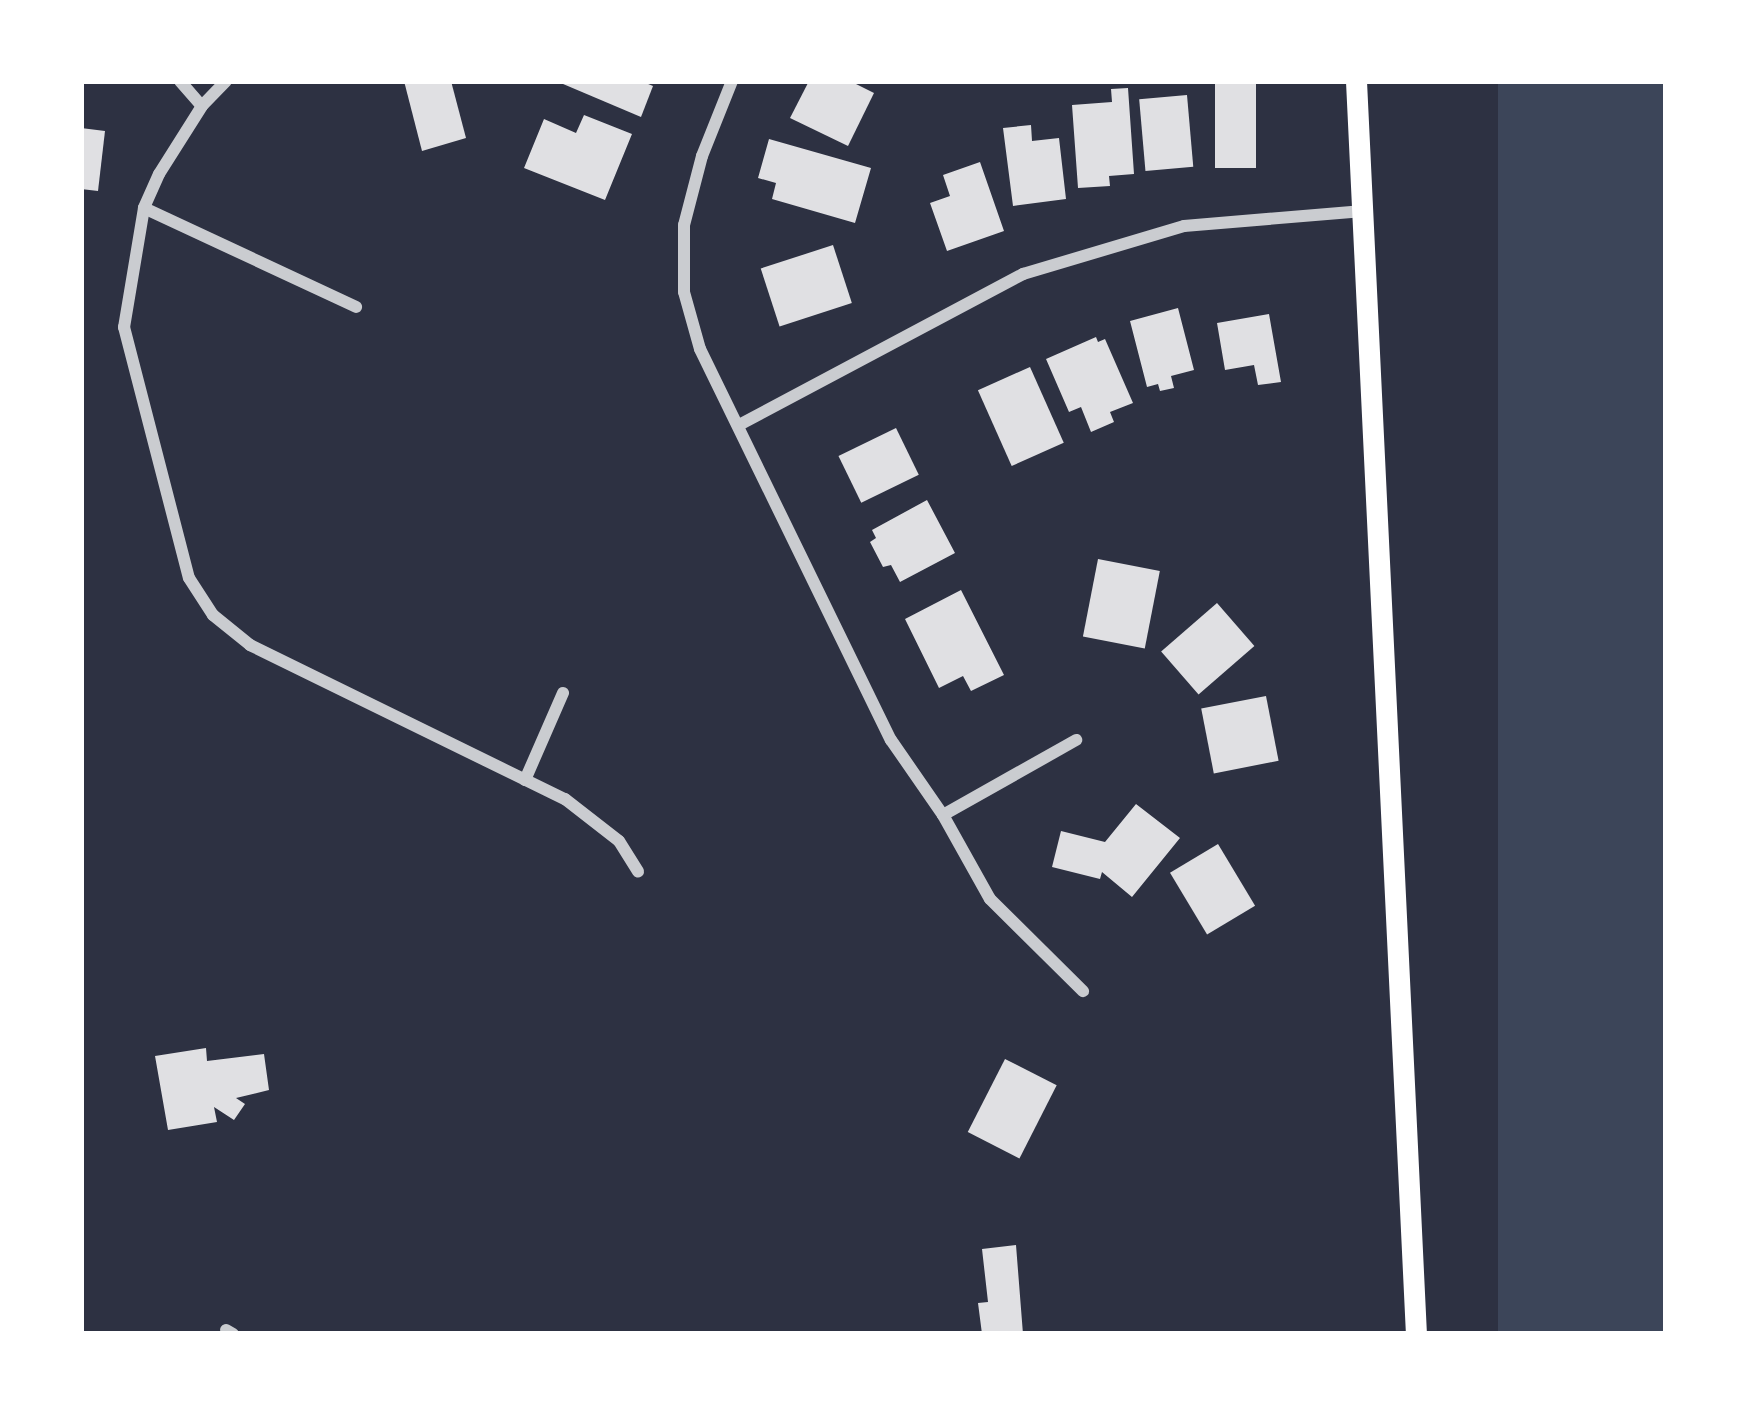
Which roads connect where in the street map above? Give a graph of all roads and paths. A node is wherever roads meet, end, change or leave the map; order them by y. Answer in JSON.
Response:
{"nodes":[{"id":1,"x":179,"y":81,"type":"edge"},
{"id":2,"x":226,"y":81,"type":"edge"},
{"id":3,"x":732,"y":81,"type":"edge"},
{"id":4,"x":1356,"y":81,"type":"edge"},
{"id":5,"x":202,"y":106,"type":"junction"},
{"id":6,"x":145,"y":208,"type":"junction"},
{"id":7,"x":1363,"y":212,"type":"junction"},
{"id":8,"x":356,"y":307,"type":"dead end"},
{"id":9,"x":739,"y":425,"type":"junction"},
{"id":10,"x":563,"y":693,"type":"dead end"},
{"id":11,"x":1076,"y":740,"type":"dead end"},
{"id":12,"x":525,"y":780,"type":"junction"},
{"id":13,"x":943,"y":815,"type":"junction"},
{"id":14,"x":638,"y":871,"type":"dead end"},
{"id":15,"x":1083,"y":991,"type":"dead end"},
{"id":16,"x":1416,"y":1334,"type":"edge"}],
"edges":[{"from":1,"to":5,"type":"street"},
{"from":2,"to":5,"type":"street"},
{"from":3,"to":9,"type":"street"},
{"from":4,"to":7,"type":"main road"},
{"from":5,"to":6,"type":"street"},
{"from":6,"to":8,"type":"street"},
{"from":6,"to":12,"type":"street"},
{"from":7,"to":9,"type":"street"},
{"from":7,"to":16,"type":"main road"},
{"from":9,"to":13,"type":"street"},
{"from":10,"to":12,"type":"street"},
{"from":11,"to":13,"type":"street"},
{"from":12,"to":14,"type":"street"},
{"from":13,"to":15,"type":"street"}]}
